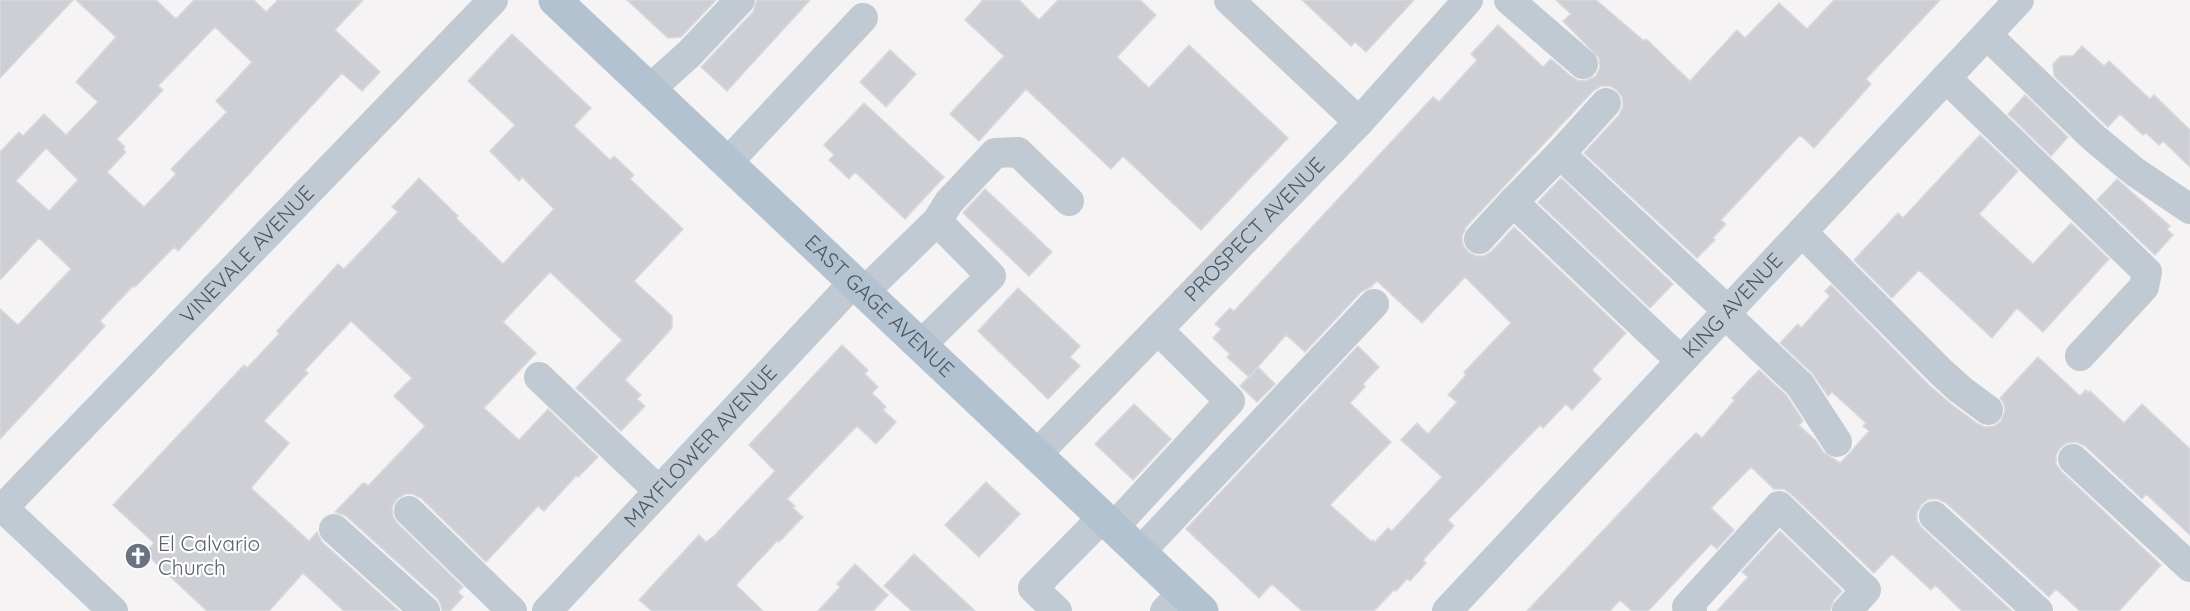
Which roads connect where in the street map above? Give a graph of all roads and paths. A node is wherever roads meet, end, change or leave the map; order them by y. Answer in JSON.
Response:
{"nodes":[{"id":1,"x":493,"y":0,"type":"edge"},
{"id":2,"x":555,"y":0,"type":"edge"},
{"id":3,"x":740,"y":0,"type":"edge"},
{"id":4,"x":1229,"y":0,"type":"edge"},
{"id":5,"x":1468,"y":0,"type":"edge"},
{"id":6,"x":1509,"y":0,"type":"edge"},
{"id":7,"x":2019,"y":0,"type":"edge"},
{"id":8,"x":863,"y":18,"type":"dead end"},
{"id":9,"x":1987,"y":35,"type":"junction"},
{"id":10,"x":1584,"y":64,"type":"dead end"},
{"id":11,"x":1946,"y":78,"type":"junction"},
{"id":12,"x":650,"y":89,"type":"junction"},
{"id":13,"x":1606,"y":103,"type":"dead end"},
{"id":14,"x":1359,"y":122,"type":"junction"},
{"id":15,"x":1560,"y":154,"type":"junction"},
{"id":16,"x":727,"y":163,"type":"junction"},
{"id":17,"x":1069,"y":201,"type":"dead end"},
{"id":18,"x":1513,"y":202,"type":"junction"},
{"id":19,"x":2190,"y":209,"type":"edge"},
{"id":20,"x":937,"y":221,"type":"junction"},
{"id":21,"x":1802,"y":232,"type":"junction"},
{"id":22,"x":1479,"y":239,"type":"dead end"},
{"id":23,"x":859,"y":287,"type":"junction"},
{"id":24,"x":1374,"y":304,"type":"dead end"},
{"id":25,"x":1727,"y":312,"type":"junction"},
{"id":26,"x":1158,"y":330,"type":"junction"},
{"id":27,"x":921,"y":345,"type":"junction"},
{"id":28,"x":2080,"y":356,"type":"dead end"},
{"id":29,"x":1681,"y":361,"type":"junction"},
{"id":30,"x":539,"y":377,"type":"dead end"},
{"id":31,"x":1988,"y":410,"type":"dead end"},
{"id":32,"x":1837,"y":442,"type":"dead end"},
{"id":33,"x":1036,"y":455,"type":"junction"},
{"id":34,"x":2073,"y":459,"type":"dead end"},
{"id":35,"x":659,"y":491,"type":"junction"},
{"id":36,"x":1,"y":508,"type":"edge"},
{"id":37,"x":409,"y":511,"type":"dead end"},
{"id":38,"x":1934,"y":516,"type":"dead end"},
{"id":39,"x":1108,"y":522,"type":"junction"},
{"id":40,"x":334,"y":529,"type":"dead end"},
{"id":41,"x":1140,"y":552,"type":"junction"},
{"id":42,"x":2190,"y":567,"type":"edge"},
{"id":43,"x":1183,"y":605,"type":"edge"},
{"id":44,"x":113,"y":611,"type":"edge"},
{"id":45,"x":424,"y":611,"type":"edge"},
{"id":46,"x":512,"y":611,"type":"edge"},
{"id":47,"x":547,"y":611,"type":"edge"},
{"id":48,"x":1057,"y":611,"type":"edge"},
{"id":49,"x":1447,"y":611,"type":"edge"},
{"id":50,"x":1692,"y":611,"type":"edge"},
{"id":51,"x":1847,"y":611,"type":"edge"},
{"id":52,"x":2038,"y":611,"type":"edge"}],
"edges":[{"from":1,"to":36,"type":"street","name":"VINEVALE AVENUE"},
{"from":2,"to":12,"type":"main road","name":"EAST GAGE AVENUE"},
{"from":3,"to":12,"type":"street"},
{"from":4,"to":14,"type":"street"},
{"from":5,"to":14,"type":"street","name":"PROSPECT AVENUE"},
{"from":6,"to":10,"type":"street"},
{"from":7,"to":9,"type":"street","name":"KING AVENUE"},
{"from":8,"to":16,"type":"street"},
{"from":9,"to":11,"type":"street","name":"KING AVENUE"},
{"from":9,"to":19,"type":"street"},
{"from":11,"to":21,"type":"street","name":"KING AVENUE"},
{"from":11,"to":28,"type":"street"},
{"from":12,"to":16,"type":"main road","name":"EAST GAGE AVENUE"},
{"from":13,"to":15,"type":"street"},
{"from":14,"to":26,"type":"street","name":"PROSPECT AVENUE"},
{"from":15,"to":18,"type":"street"},
{"from":15,"to":25,"type":"street"},
{"from":16,"to":23,"type":"main road","name":"EAST GAGE AVENUE"},
{"from":17,"to":20,"type":"street","name":"MAYFLOWER AVENUE"},
{"from":18,"to":22,"type":"street"},
{"from":18,"to":29,"type":"street"},
{"from":20,"to":23,"type":"street","name":"MAYFLOWER AVENUE"},
{"from":20,"to":27,"type":"street"},
{"from":21,"to":25,"type":"street","name":"KING AVENUE"},
{"from":21,"to":31,"type":"street"},
{"from":23,"to":27,"type":"main road","name":"EAST GAGE AVENUE"},
{"from":23,"to":35,"type":"street","name":"MAYFLOWER AVENUE"},
{"from":24,"to":41,"type":"street"},
{"from":25,"to":29,"type":"street","name":"KING AVENUE"},
{"from":25,"to":32,"type":"street"},
{"from":26,"to":33,"type":"street","name":"PROSPECT AVENUE"},
{"from":26,"to":39,"type":"street"},
{"from":27,"to":33,"type":"main road","name":"EAST GAGE AVENUE"},
{"from":29,"to":49,"type":"street","name":"KING AVENUE"},
{"from":30,"to":35,"type":"street"},
{"from":33,"to":39,"type":"main road","name":"EAST GAGE AVENUE"},
{"from":34,"to":42,"type":"street"},
{"from":35,"to":47,"type":"street","name":"MAYFLOWER AVENUE"},
{"from":36,"to":44,"type":"street"},
{"from":37,"to":46,"type":"street"},
{"from":38,"to":52,"type":"street"},
{"from":39,"to":41,"type":"main road","name":"EAST GAGE AVENUE"},
{"from":39,"to":48,"type":"street"},
{"from":40,"to":45,"type":"street"},
{"from":41,"to":43,"type":"main road","name":"EAST GAGE AVENUE"},
{"from":50,"to":51,"type":"street"}]}
